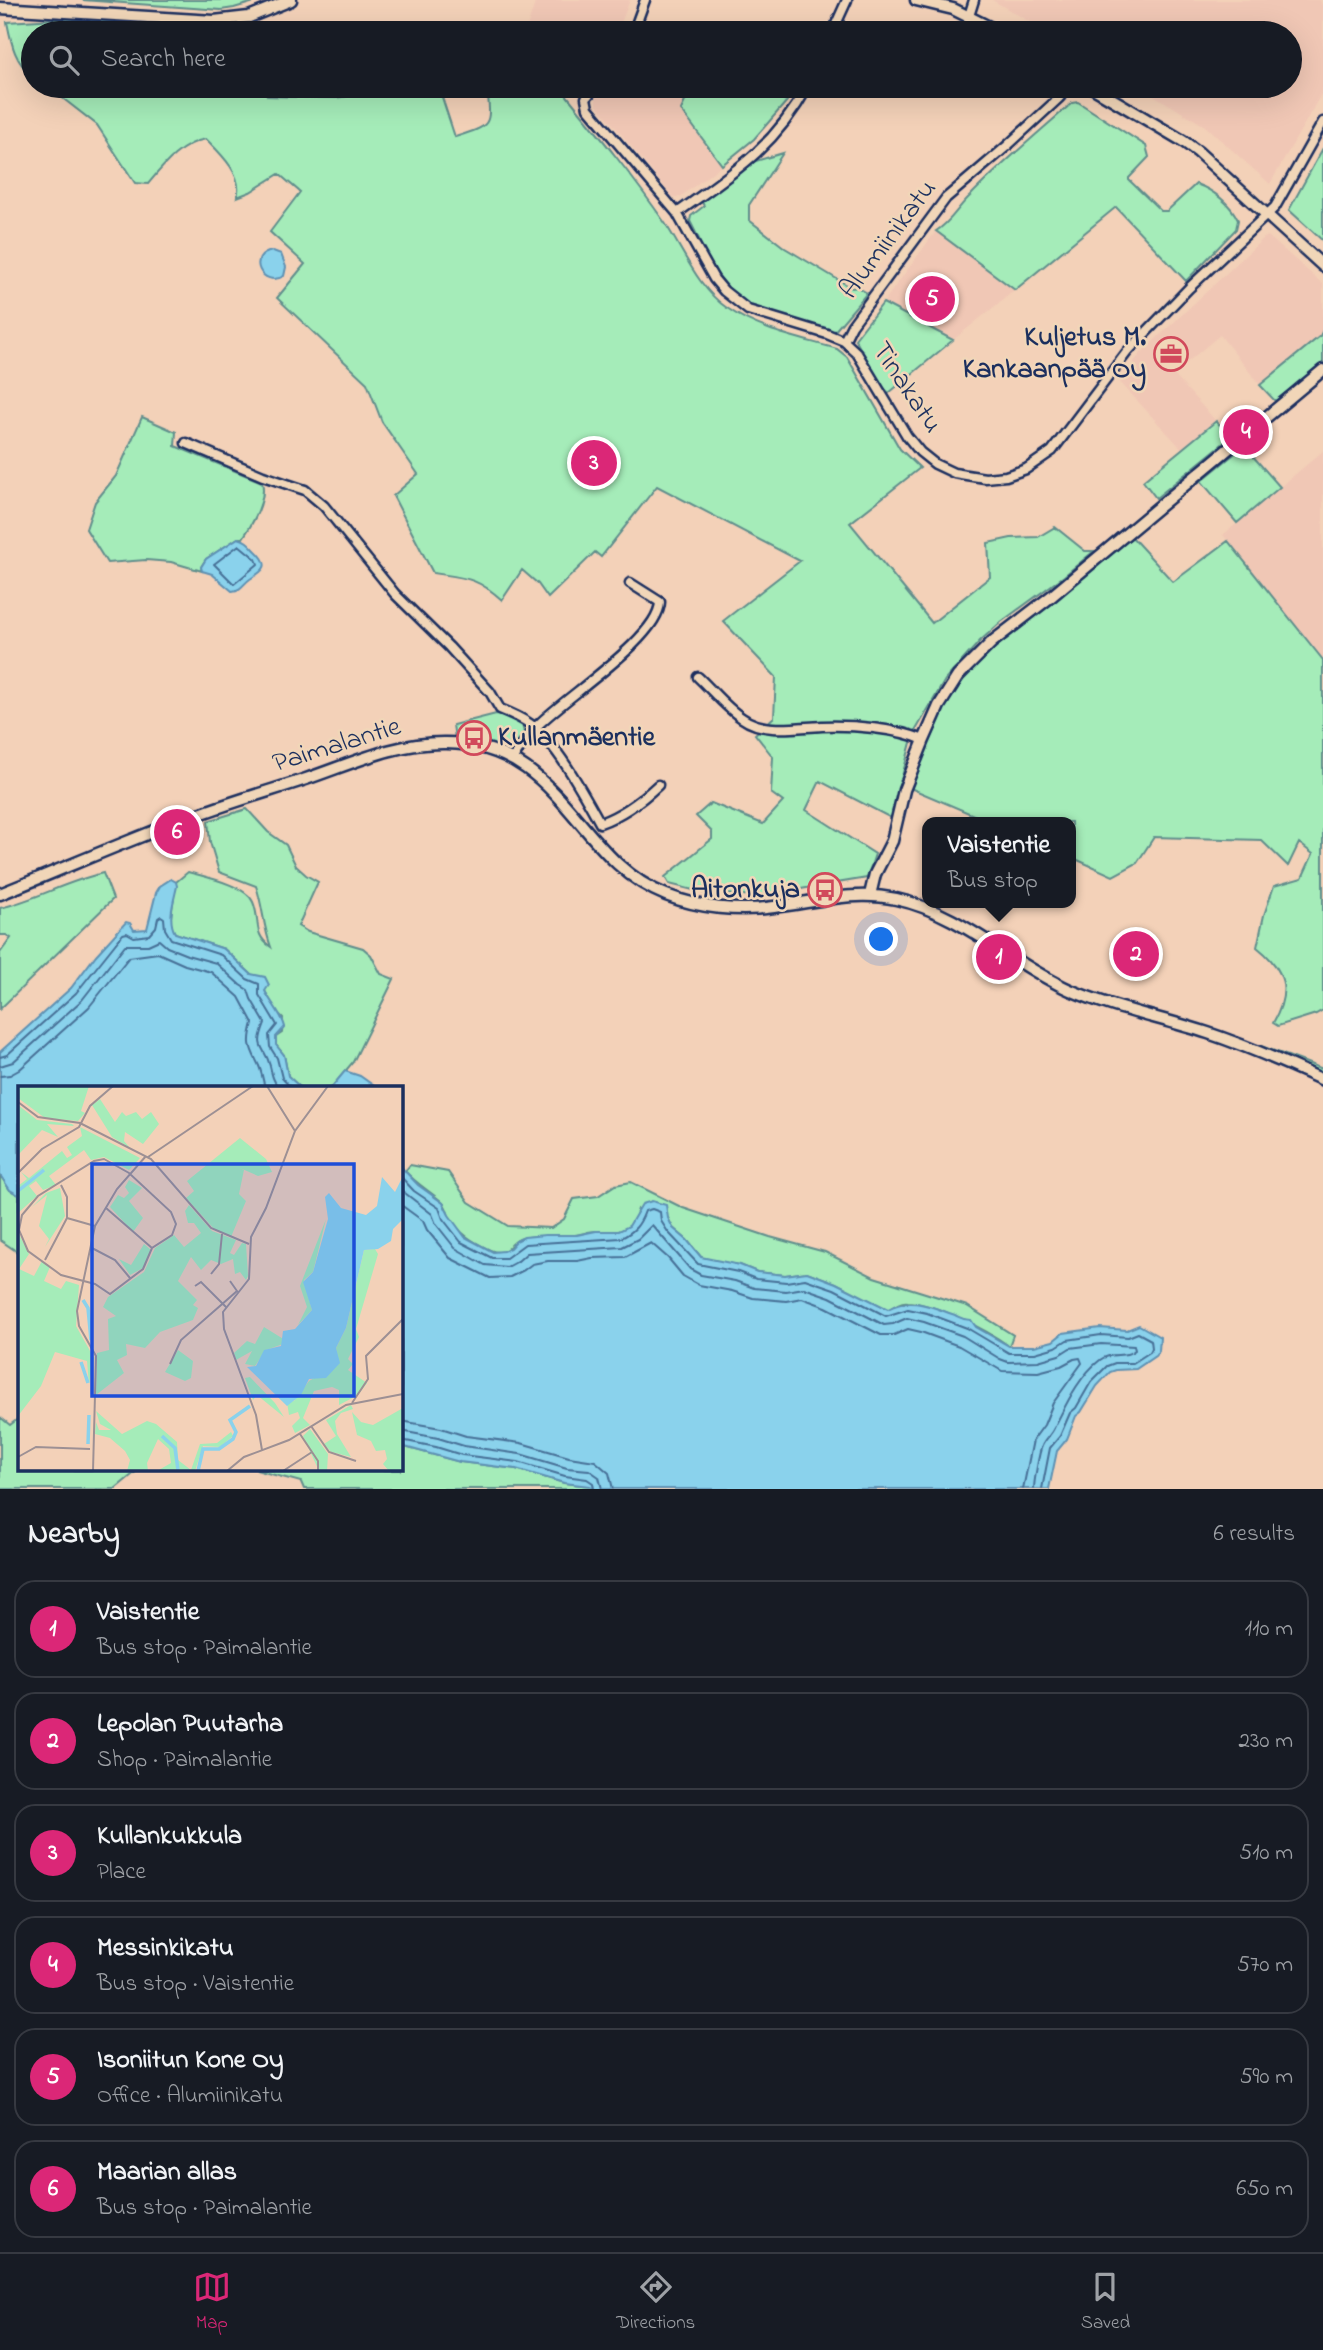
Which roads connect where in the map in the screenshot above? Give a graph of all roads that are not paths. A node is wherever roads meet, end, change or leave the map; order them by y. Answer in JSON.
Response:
{"nodes":[{"id":1,"x":290,"y":0,"type":"edge"},
{"id":2,"x":645,"y":0,"type":"edge"},
{"id":3,"x":847,"y":0,"type":"edge"},
{"id":4,"x":916,"y":0,"type":"edge"},
{"id":5,"x":974,"y":0,"type":"edge"},
{"id":6,"x":0,"y":8,"type":"edge"},
{"id":7,"x":969,"y":16,"type":"junction"},
{"id":8,"x":637,"y":21,"type":"edge"},
{"id":9,"x":837,"y":21,"type":"edge"},
{"id":10,"x":979,"y":21,"type":"edge"},
{"id":11,"x":586,"y":98,"type":"edge"},
{"id":12,"x":801,"y":98,"type":"edge"},
{"id":13,"x":1059,"y":98,"type":"edge"},
{"id":14,"x":1110,"y":98,"type":"edge"},
{"id":15,"x":1323,"y":122,"type":"edge"},
{"id":16,"x":677,"y":213,"type":"junction"},
{"id":17,"x":1267,"y":215,"type":"junction"},
{"id":18,"x":1323,"y":267,"type":"edge"},
{"id":19,"x":845,"y":341,"type":"junction"},
{"id":20,"x":1323,"y":370,"type":"edge"},
{"id":21,"x":186,"y":443,"type":"dead end"},
{"id":22,"x":630,"y":583,"type":"dead end"},
{"id":23,"x":698,"y":677,"type":"dead end"},
{"id":24,"x":535,"y":728,"type":"junction"},
{"id":25,"x":924,"y":740,"type":"junction"},
{"id":26,"x":512,"y":760,"type":"junction"},
{"id":27,"x":658,"y":785,"type":"dead end"},
{"id":28,"x":0,"y":894,"type":"edge"},
{"id":29,"x":870,"y":895,"type":"junction"},
{"id":30,"x":922,"y":907,"type":"edge"},
{"id":31,"x":925,"y":908,"type":"edge"},
{"id":32,"x":1323,"y":1080,"type":"edge"}],
"edges":[{"from":1,"to":6,"type":"street"},
{"from":2,"to":8,"type":"street"},
{"from":3,"to":9,"type":"street"},
{"from":4,"to":7,"type":"street"},
{"from":5,"to":7,"type":"street"},
{"from":7,"to":10,"type":"street"},
{"from":11,"to":16,"type":"street","name":"Tinakatu"},
{"from":12,"to":16,"type":"street"},
{"from":13,"to":19,"type":"street","name":"Alumiinikatu"},
{"from":14,"to":17,"type":"street"},
{"from":15,"to":17,"type":"street","name":"Tinakatu"},
{"from":16,"to":19,"type":"street","name":"Tinakatu"},
{"from":17,"to":18,"type":"street"},
{"from":17,"to":19,"type":"street","name":"Tinakatu"},
{"from":20,"to":25,"type":"street"},
{"from":21,"to":24,"type":"street"},
{"from":22,"to":24,"type":"street"},
{"from":23,"to":25,"type":"street"},
{"from":24,"to":26,"type":"street"},
{"from":24,"to":27,"type":"street"},
{"from":25,"to":29,"type":"street"},
{"from":26,"to":28,"type":"street","name":"Paimalantie"},
{"from":26,"to":29,"type":"street","name":"Paimalantie"},
{"from":29,"to":30,"type":"street","name":"Paimalantie"},
{"from":31,"to":32,"type":"street","name":"Paimalantie"}]}
